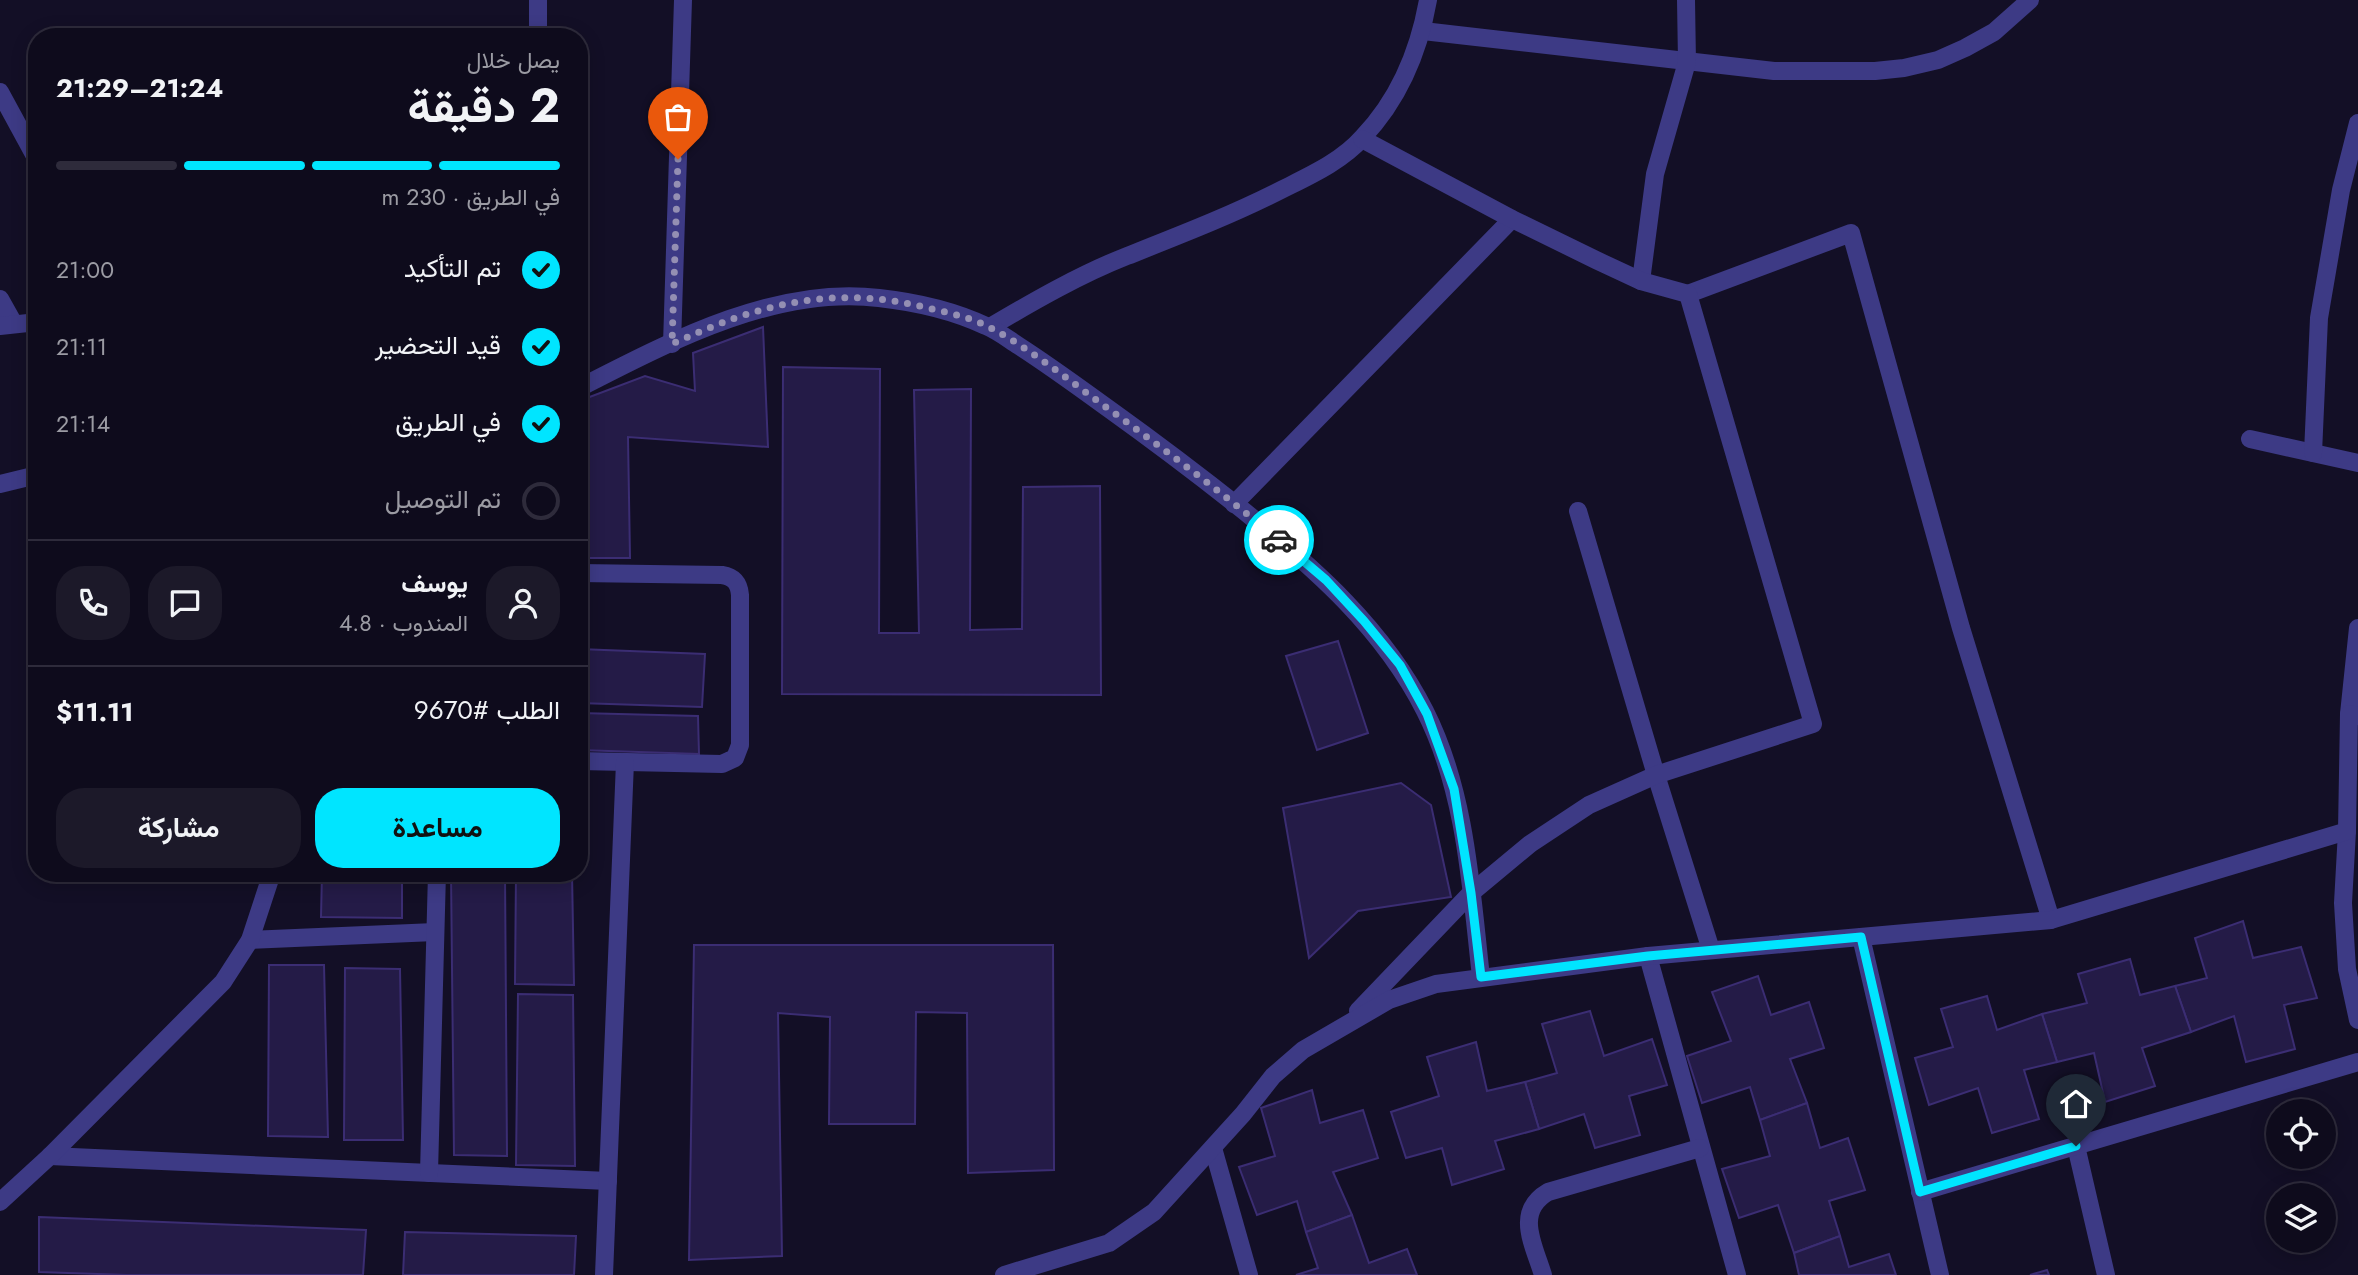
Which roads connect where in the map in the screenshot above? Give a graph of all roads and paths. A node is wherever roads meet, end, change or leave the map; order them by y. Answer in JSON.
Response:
{"nodes":[{"id":1,"x":538,"y":0,"type":"edge"},
{"id":2,"x":683,"y":0,"type":"edge"},
{"id":3,"x":1428,"y":0,"type":"edge"},
{"id":4,"x":1686,"y":0,"type":"edge"},
{"id":5,"x":2029,"y":0,"type":"edge"},
{"id":6,"x":538,"y":28,"type":"edge"},
{"id":7,"x":1423,"y":31,"type":"junction"},
{"id":8,"x":1687,"y":62,"type":"junction"},
{"id":9,"x":0,"y":92,"type":"edge"},
{"id":10,"x":2358,"y":123,"type":"edge"},
{"id":11,"x":1362,"y":139,"type":"junction"},
{"id":12,"x":28,"y":143,"type":"edge"},
{"id":13,"x":1512,"y":219,"type":"junction"},
{"id":14,"x":1641,"y":281,"type":"junction"},
{"id":15,"x":1688,"y":294,"type":"junction"},
{"id":16,"x":0,"y":299,"type":"edge"},
{"id":17,"x":28,"y":323,"type":"edge"},
{"id":18,"x":7,"y":325,"type":"edge"},
{"id":19,"x":990,"y":327,"type":"junction"},
{"id":20,"x":672,"y":344,"type":"junction"},
{"id":21,"x":588,"y":384,"type":"edge"},
{"id":22,"x":2250,"y":439,"type":"dead end"},
{"id":23,"x":2313,"y":453,"type":"junction"},
{"id":24,"x":2358,"y":463,"type":"edge"},
{"id":25,"x":28,"y":477,"type":"edge"},
{"id":26,"x":0,"y":484,"type":"edge"},
{"id":27,"x":1234,"y":503,"type":"junction"},
{"id":28,"x":1578,"y":511,"type":"dead end"},
{"id":29,"x":588,"y":573,"type":"edge"},
{"id":30,"x":2358,"y":628,"type":"edge"},
{"id":31,"x":2353,"y":715,"type":"edge"},
{"id":32,"x":588,"y":761,"type":"edge"},
{"id":33,"x":625,"y":762,"type":"junction"},
{"id":34,"x":1656,"y":775,"type":"junction"},
{"id":35,"x":2347,"y":831,"type":"junction"},
{"id":36,"x":269,"y":882,"type":"edge"},
{"id":37,"x":437,"y":882,"type":"edge"},
{"id":38,"x":1471,"y":893,"type":"junction"},
{"id":39,"x":2051,"y":920,"type":"junction"},
{"id":40,"x":435,"y":932,"type":"junction"},
{"id":41,"x":1861,"y":937,"type":"junction"},
{"id":42,"x":250,"y":940,"type":"junction"},
{"id":43,"x":1712,"y":950,"type":"junction"},
{"id":44,"x":1648,"y":956,"type":"junction"},
{"id":45,"x":1481,"y":977,"type":"junction"},
{"id":46,"x":2358,"y":1020,"type":"edge"},
{"id":47,"x":1345,"y":1025,"type":"junction"},
{"id":48,"x":2358,"y":1062,"type":"edge"},
{"id":49,"x":2076,"y":1146,"type":"junction"},
{"id":50,"x":1213,"y":1148,"type":"junction"},
{"id":51,"x":1700,"y":1148,"type":"junction"},
{"id":52,"x":50,"y":1156,"type":"junction"},
{"id":53,"x":429,"y":1173,"type":"junction"},
{"id":54,"x":608,"y":1181,"type":"junction"},
{"id":55,"x":1920,"y":1192,"type":"junction"},
{"id":56,"x":0,"y":1202,"type":"edge"},
{"id":57,"x":604,"y":1275,"type":"edge"},
{"id":58,"x":1004,"y":1275,"type":"edge"},
{"id":59,"x":1249,"y":1275,"type":"edge"},
{"id":60,"x":1543,"y":1275,"type":"edge"},
{"id":61,"x":1737,"y":1275,"type":"edge"},
{"id":62,"x":1940,"y":1275,"type":"edge"},
{"id":63,"x":2106,"y":1275,"type":"edge"}],
"edges":[{"from":1,"to":6,"type":"street"},
{"from":2,"to":20,"type":"street"},
{"from":3,"to":7,"type":"street"},
{"from":4,"to":8,"type":"street"},
{"from":5,"to":8,"type":"street"},
{"from":7,"to":8,"type":"street"},
{"from":7,"to":11,"type":"street"},
{"from":8,"to":14,"type":"street"},
{"from":9,"to":12,"type":"street"},
{"from":10,"to":23,"type":"street"},
{"from":11,"to":13,"type":"street"},
{"from":11,"to":19,"type":"street"},
{"from":13,"to":14,"type":"street"},
{"from":13,"to":27,"type":"street"},
{"from":14,"to":15,"type":"street"},
{"from":15,"to":34,"type":"street"},
{"from":15,"to":39,"type":"street"},
{"from":16,"to":18,"type":"street"},
{"from":17,"to":18,"type":"street"},
{"from":19,"to":20,"type":"street"},
{"from":19,"to":27,"type":"street"},
{"from":20,"to":21,"type":"street"},
{"from":22,"to":23,"type":"street"},
{"from":23,"to":24,"type":"street"},
{"from":25,"to":26,"type":"street"},
{"from":27,"to":38,"type":"street"},
{"from":28,"to":34,"type":"street"},
{"from":29,"to":33,"type":"street"},
{"from":30,"to":31,"type":"street"},
{"from":31,"to":35,"type":"street"},
{"from":32,"to":33,"type":"street"},
{"from":33,"to":54,"type":"street"},
{"from":34,"to":38,"type":"street"},
{"from":34,"to":43,"type":"street"},
{"from":35,"to":39,"type":"street"},
{"from":35,"to":46,"type":"street"},
{"from":36,"to":42,"type":"street"},
{"from":37,"to":40,"type":"street"},
{"from":38,"to":45,"type":"street"},
{"from":38,"to":47,"type":"street"},
{"from":39,"to":41,"type":"street"},
{"from":40,"to":42,"type":"street"},
{"from":40,"to":53,"type":"street"},
{"from":41,"to":43,"type":"street"},
{"from":41,"to":55,"type":"street"},
{"from":42,"to":52,"type":"street"},
{"from":43,"to":44,"type":"street"},
{"from":44,"to":45,"type":"street"},
{"from":44,"to":51,"type":"street"},
{"from":45,"to":47,"type":"street"},
{"from":47,"to":50,"type":"street"},
{"from":48,"to":49,"type":"street"},
{"from":49,"to":55,"type":"street"},
{"from":49,"to":63,"type":"street"},
{"from":50,"to":58,"type":"street"},
{"from":50,"to":59,"type":"street"},
{"from":51,"to":60,"type":"street"},
{"from":51,"to":61,"type":"street"},
{"from":52,"to":53,"type":"street"},
{"from":52,"to":56,"type":"street"},
{"from":53,"to":54,"type":"street"},
{"from":54,"to":57,"type":"street"},
{"from":55,"to":62,"type":"street"}]}
